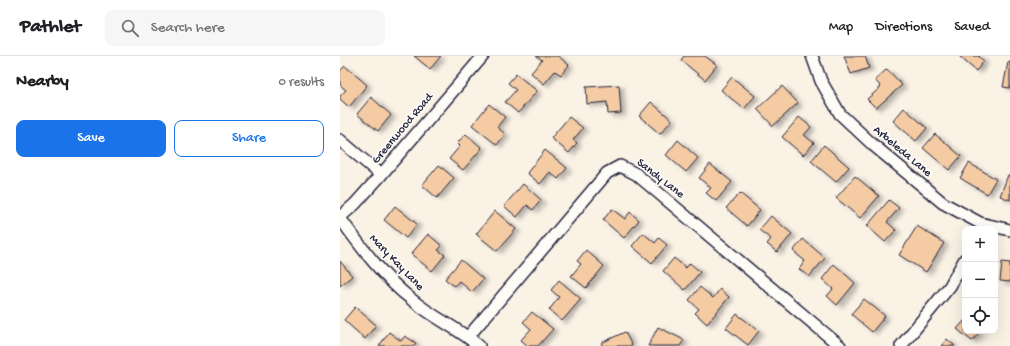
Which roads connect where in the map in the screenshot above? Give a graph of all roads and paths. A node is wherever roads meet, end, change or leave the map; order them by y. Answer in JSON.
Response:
{"nodes":[{"id":1,"x":483,"y":56,"type":"edge"},
{"id":2,"x":812,"y":56,"type":"edge"},
{"id":3,"x":340,"y":140,"type":"edge"},
{"id":4,"x":382,"y":175,"type":"junction"},
{"id":5,"x":340,"y":218,"type":"edge"},
{"id":6,"x":979,"y":226,"type":"edge"},
{"id":7,"x":998,"y":228,"type":"edge"},
{"id":8,"x":1010,"y":230,"type":"edge"},
{"id":9,"x":963,"y":262,"type":"edge"},
{"id":10,"x":468,"y":337,"type":"junction"},
{"id":11,"x":479,"y":346,"type":"edge"},
{"id":12,"x":840,"y":346,"type":"edge"},
{"id":13,"x":901,"y":346,"type":"edge"}],
"edges":[{"from":1,"to":4,"type":"street","name":"Greenwood Road"},
{"from":2,"to":6,"type":"street","name":"Arbeleda Lane"},
{"from":3,"to":4,"type":"street"},
{"from":4,"to":5,"type":"street","name":"Greenwood Road"},
{"from":5,"to":10,"type":"street","name":"Mary Kay Lane"},
{"from":7,"to":8,"type":"street","name":"Arbeleda Lane"},
{"from":9,"to":13,"type":"street"},
{"from":10,"to":11,"type":"street","name":"Mary Kay Lane"},
{"from":10,"to":12,"type":"street","name":"Sandy Lane"}]}
